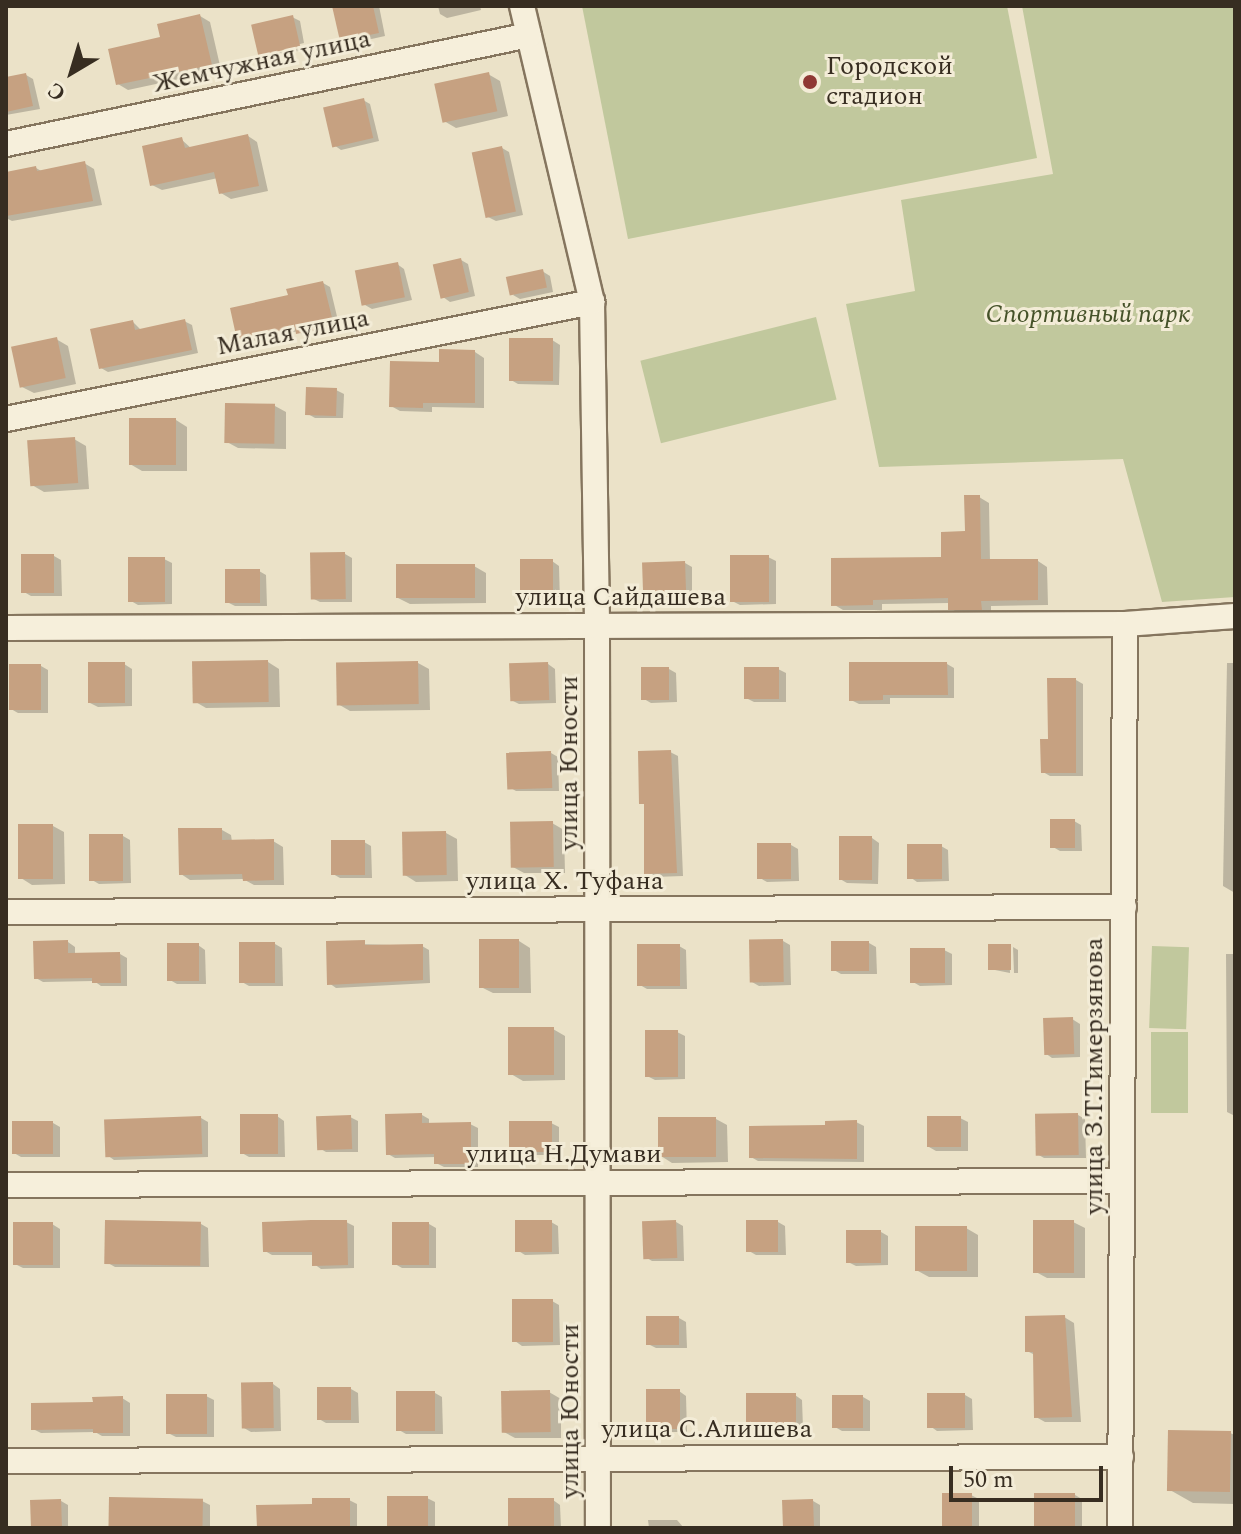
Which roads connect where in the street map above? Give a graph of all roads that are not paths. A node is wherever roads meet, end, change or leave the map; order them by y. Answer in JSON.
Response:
{"nodes":[{"id":1,"x":522,"y":6,"type":"edge"},
{"id":2,"x":529,"y":35,"type":"junction"},
{"id":3,"x":6,"y":144,"type":"edge"},
{"id":4,"x":592,"y":302,"type":"junction"},
{"id":5,"x":6,"y":419,"type":"edge"},
{"id":6,"x":1235,"y":616,"type":"edge"},
{"id":7,"x":1125,"y":624,"type":"junction"},
{"id":8,"x":597,"y":626,"type":"junction"},
{"id":9,"x":6,"y":628,"type":"edge"},
{"id":10,"x":1124,"y":907,"type":"junction"},
{"id":11,"x":598,"y":909,"type":"junction"},
{"id":12,"x":6,"y":912,"type":"edge"},
{"id":13,"x":1122,"y":1181,"type":"junction"},
{"id":14,"x":599,"y":1183,"type":"junction"},
{"id":15,"x":6,"y":1185,"type":"edge"},
{"id":16,"x":1121,"y":1457,"type":"junction"},
{"id":17,"x":600,"y":1458,"type":"junction"},
{"id":18,"x":6,"y":1461,"type":"edge"},
{"id":19,"x":598,"y":1528,"type":"edge"},
{"id":20,"x":1120,"y":1528,"type":"edge"}],
"edges":[{"from":1,"to":2,"type":"street","name":"улица Юности"},
{"from":2,"to":3,"type":"street","name":"Жемчужная улица"},
{"from":2,"to":4,"type":"street","name":"улица Юности"},
{"from":4,"to":5,"type":"street","name":"Малая улица"},
{"from":4,"to":8,"type":"street","name":"улица Юности"},
{"from":6,"to":7,"type":"street","name":"улица Сайдашева"},
{"from":7,"to":8,"type":"street","name":"улица Сайдашева"},
{"from":7,"to":10,"type":"street","name":"улица З.Т.Тимерзянова"},
{"from":8,"to":9,"type":"street","name":"улица Сайдашева"},
{"from":8,"to":11,"type":"street","name":"улица Юности"},
{"from":10,"to":11,"type":"street","name":"улица Х. Туфана"},
{"from":10,"to":13,"type":"street","name":"улица З.Т.Тимерзянова"},
{"from":11,"to":12,"type":"street","name":"улица Х. Туфана"},
{"from":11,"to":14,"type":"street","name":"улица Юности"},
{"from":13,"to":14,"type":"street","name":"улица Н.Думави"},
{"from":13,"to":16,"type":"street","name":"улица З.Т.Тимерзянова"},
{"from":14,"to":15,"type":"street","name":"улица Н.Думави"},
{"from":14,"to":17,"type":"street","name":"улица Юности"},
{"from":16,"to":17,"type":"street","name":"улица С.Алишева"},
{"from":16,"to":20,"type":"street","name":"улица З.Т.Тимерзянова"},
{"from":17,"to":18,"type":"street","name":"улица С.Алишева"},
{"from":17,"to":19,"type":"street","name":"улица Юности"}]}
